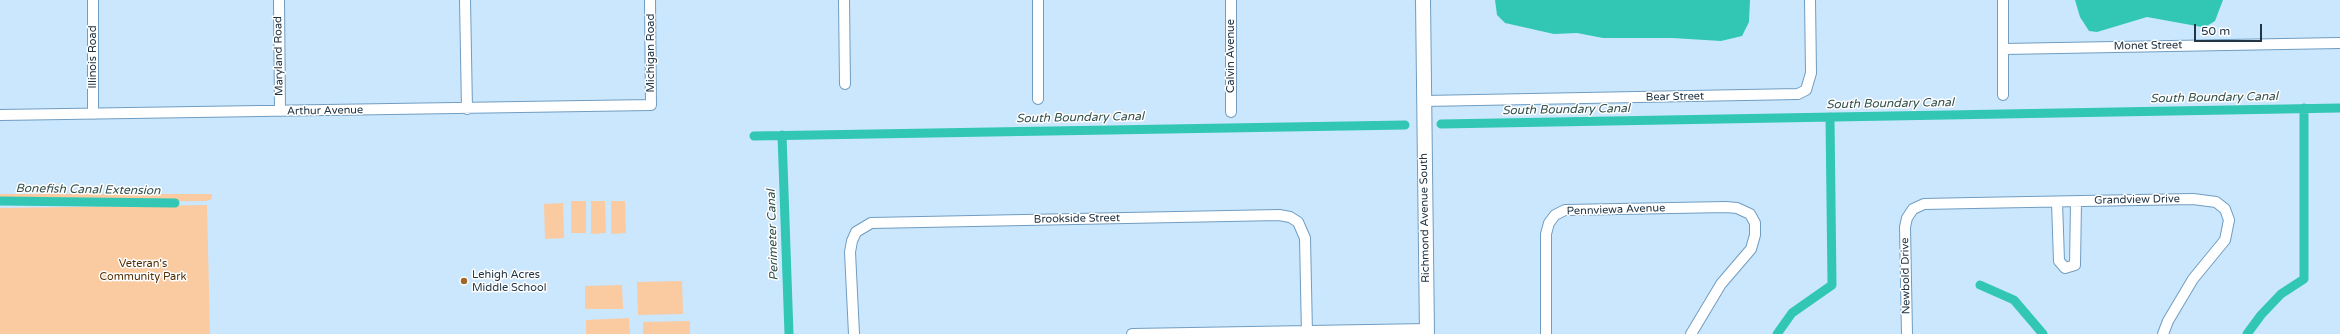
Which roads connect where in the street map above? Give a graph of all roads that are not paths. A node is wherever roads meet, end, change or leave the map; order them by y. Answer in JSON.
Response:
{"nodes":[{"id":1,"x":93,"y":0,"type":"edge"},
{"id":2,"x":279,"y":0,"type":"edge"},
{"id":3,"x":465,"y":0,"type":"edge"},
{"id":4,"x":650,"y":0,"type":"edge"},
{"id":5,"x":844,"y":0,"type":"edge"},
{"id":6,"x":1038,"y":0,"type":"edge"},
{"id":7,"x":1231,"y":0,"type":"edge"},
{"id":8,"x":1423,"y":0,"type":"edge"},
{"id":9,"x":1810,"y":0,"type":"edge"},
{"id":10,"x":2003,"y":0,"type":"edge"},
{"id":11,"x":2340,"y":43,"type":"edge"},
{"id":12,"x":2003,"y":48,"type":"junction"},
{"id":13,"x":845,"y":84,"type":"dead end"},
{"id":14,"x":2003,"y":95,"type":"dead end"},
{"id":15,"x":1038,"y":99,"type":"dead end"},
{"id":16,"x":1424,"y":101,"type":"junction"},
{"id":17,"x":651,"y":105,"type":"joint"},
{"id":18,"x":467,"y":109,"type":"junction"},
{"id":19,"x":280,"y":111,"type":"junction"},
{"id":20,"x":1231,"y":112,"type":"dead end"},
{"id":21,"x":93,"y":114,"type":"junction"},
{"id":22,"x":0,"y":115,"type":"edge"},
{"id":23,"x":2057,"y":202,"type":"junction"},
{"id":24,"x":2076,"y":202,"type":"junction"},
{"id":25,"x":1907,"y":218,"type":"joint"},
{"id":26,"x":1307,"y":332,"type":"edge"},
{"id":27,"x":1427,"y":332,"type":"edge"},
{"id":28,"x":854,"y":334,"type":"edge"},
{"id":29,"x":1132,"y":334,"type":"edge"},
{"id":30,"x":1546,"y":334,"type":"edge"},
{"id":31,"x":1691,"y":334,"type":"edge"},
{"id":32,"x":1907,"y":334,"type":"edge"},
{"id":33,"x":2163,"y":334,"type":"edge"}],
"edges":[{"from":1,"to":21,"type":"street","name":"Illinois Road"},
{"from":2,"to":19,"type":"street","name":"Maryland Road"},
{"from":3,"to":18,"type":"street"},
{"from":4,"to":17,"type":"street","name":"Michigan Road"},
{"from":5,"to":13,"type":"street"},
{"from":6,"to":15,"type":"street"},
{"from":7,"to":20,"type":"street","name":"Calvin Avenue"},
{"from":8,"to":16,"type":"street","name":"Richmond Avenue South"},
{"from":9,"to":16,"type":"street","name":"Bear Street"},
{"from":10,"to":12,"type":"street"},
{"from":11,"to":12,"type":"street","name":"Monet Street"},
{"from":12,"to":14,"type":"street"},
{"from":16,"to":27,"type":"street","name":"Richmond Avenue South"},
{"from":17,"to":18,"type":"street","name":"Arthur Avenue"},
{"from":18,"to":19,"type":"street","name":"Arthur Avenue"},
{"from":19,"to":21,"type":"street","name":"Arthur Avenue"},
{"from":21,"to":22,"type":"street","name":"Arthur Avenue"},
{"from":23,"to":24,"type":"street","name":"Grandview Drive"},
{"from":23,"to":24,"type":"street"},
{"from":23,"to":25,"type":"street","name":"Grandview Drive"},
{"from":24,"to":33,"type":"street","name":"Grandview Drive"},
{"from":25,"to":32,"type":"street","name":"Newbold Drive"},
{"from":26,"to":27,"type":"street"},
{"from":26,"to":28,"type":"street","name":"Brookside Street"},
{"from":26,"to":29,"type":"street"},
{"from":30,"to":31,"type":"street","name":"Pennviewa Avenue"}]}
